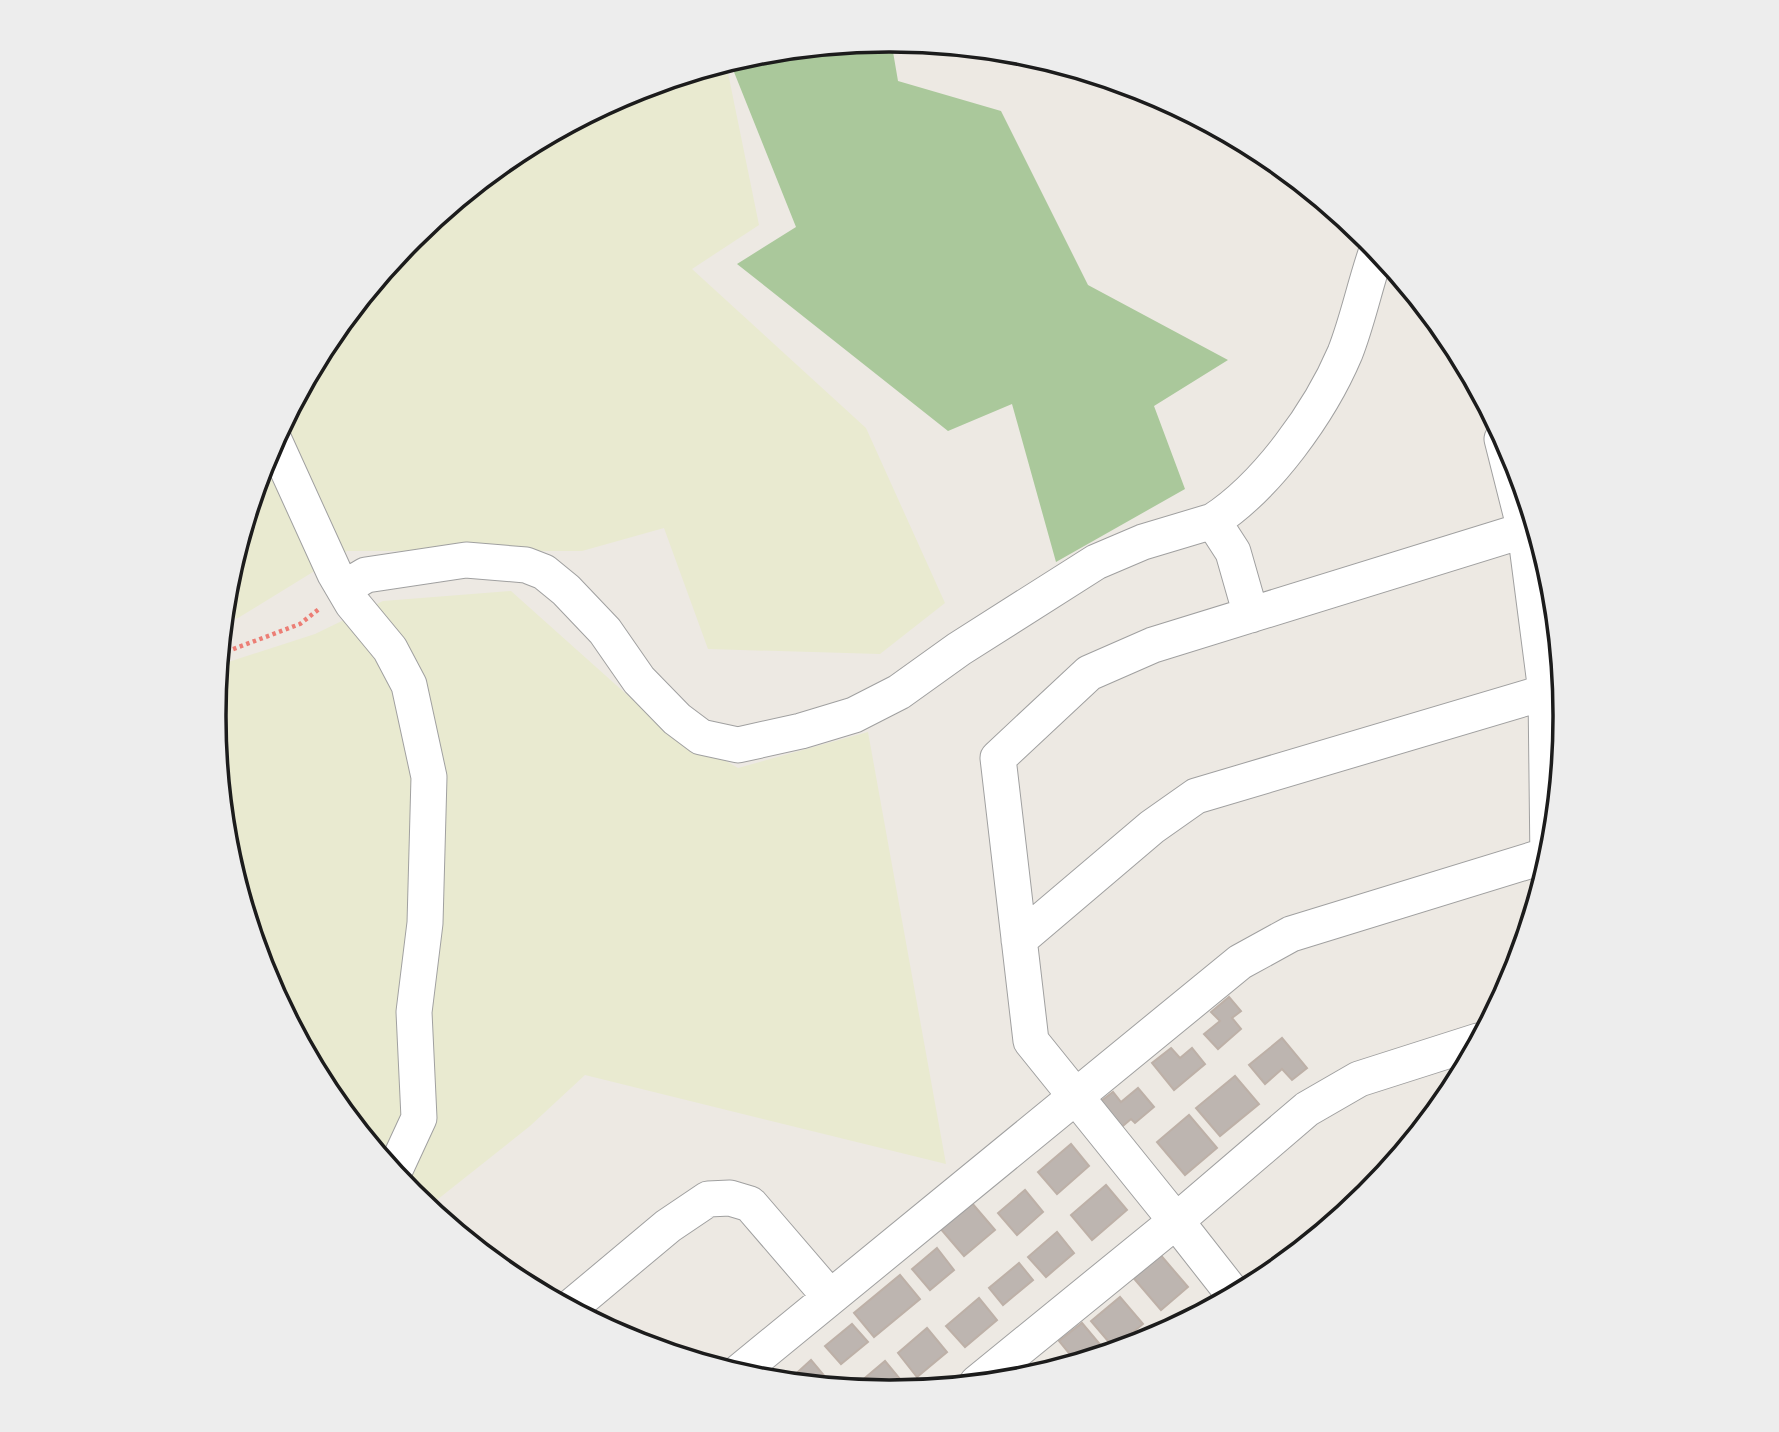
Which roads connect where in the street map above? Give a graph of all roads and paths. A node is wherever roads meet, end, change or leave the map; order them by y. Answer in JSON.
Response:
{"nodes":[{"id":1,"x":1373,"y":263,"type":"edge"},
{"id":2,"x":281,"y":454,"type":"edge"},
{"id":3,"x":1519,"y":507,"type":"edge"},
{"id":4,"x":1213,"y":521,"type":"junction"},
{"id":5,"x":1525,"y":530,"type":"junction"},
{"id":6,"x":344,"y":588,"type":"junction"},
{"id":7,"x":1251,"y":615,"type":"junction"},
{"id":8,"x":230,"y":650,"type":"edge"},
{"id":9,"x":1546,"y":692,"type":"junction"},
{"id":10,"x":1547,"y":800,"type":"edge"},
{"id":11,"x":1536,"y":863,"type":"edge"},
{"id":12,"x":1019,"y":940,"type":"junction"},
{"id":13,"x":1466,"y":1045,"type":"edge"},
{"id":14,"x":1074,"y":1097,"type":"junction"},
{"id":15,"x":399,"y":1162,"type":"edge"},
{"id":16,"x":1175,"y":1221,"type":"junction"},
{"id":17,"x":1228,"y":1287,"type":"edge"},
{"id":18,"x":830,"y":1297,"type":"junction"},
{"id":19,"x":578,"y":1301,"type":"edge"},
{"id":20,"x":749,"y":1364,"type":"edge"},
{"id":21,"x":991,"y":1372,"type":"edge"}],
"edges":[{"from":1,"to":4,"type":"street"},
{"from":2,"to":6,"type":"street"},
{"from":3,"to":5,"type":"street"},
{"from":4,"to":6,"type":"street"},
{"from":4,"to":7,"type":"street"},
{"from":5,"to":7,"type":"street"},
{"from":5,"to":9,"type":"street"},
{"from":6,"to":8,"type":"path"},
{"from":6,"to":15,"type":"street"},
{"from":7,"to":12,"type":"street"},
{"from":9,"to":10,"type":"street"},
{"from":9,"to":12,"type":"street"},
{"from":11,"to":14,"type":"street"},
{"from":12,"to":14,"type":"street"},
{"from":13,"to":16,"type":"street"},
{"from":14,"to":16,"type":"street"},
{"from":14,"to":18,"type":"street"},
{"from":16,"to":17,"type":"street"},
{"from":16,"to":21,"type":"street"},
{"from":18,"to":19,"type":"street"},
{"from":18,"to":20,"type":"street"}]}
